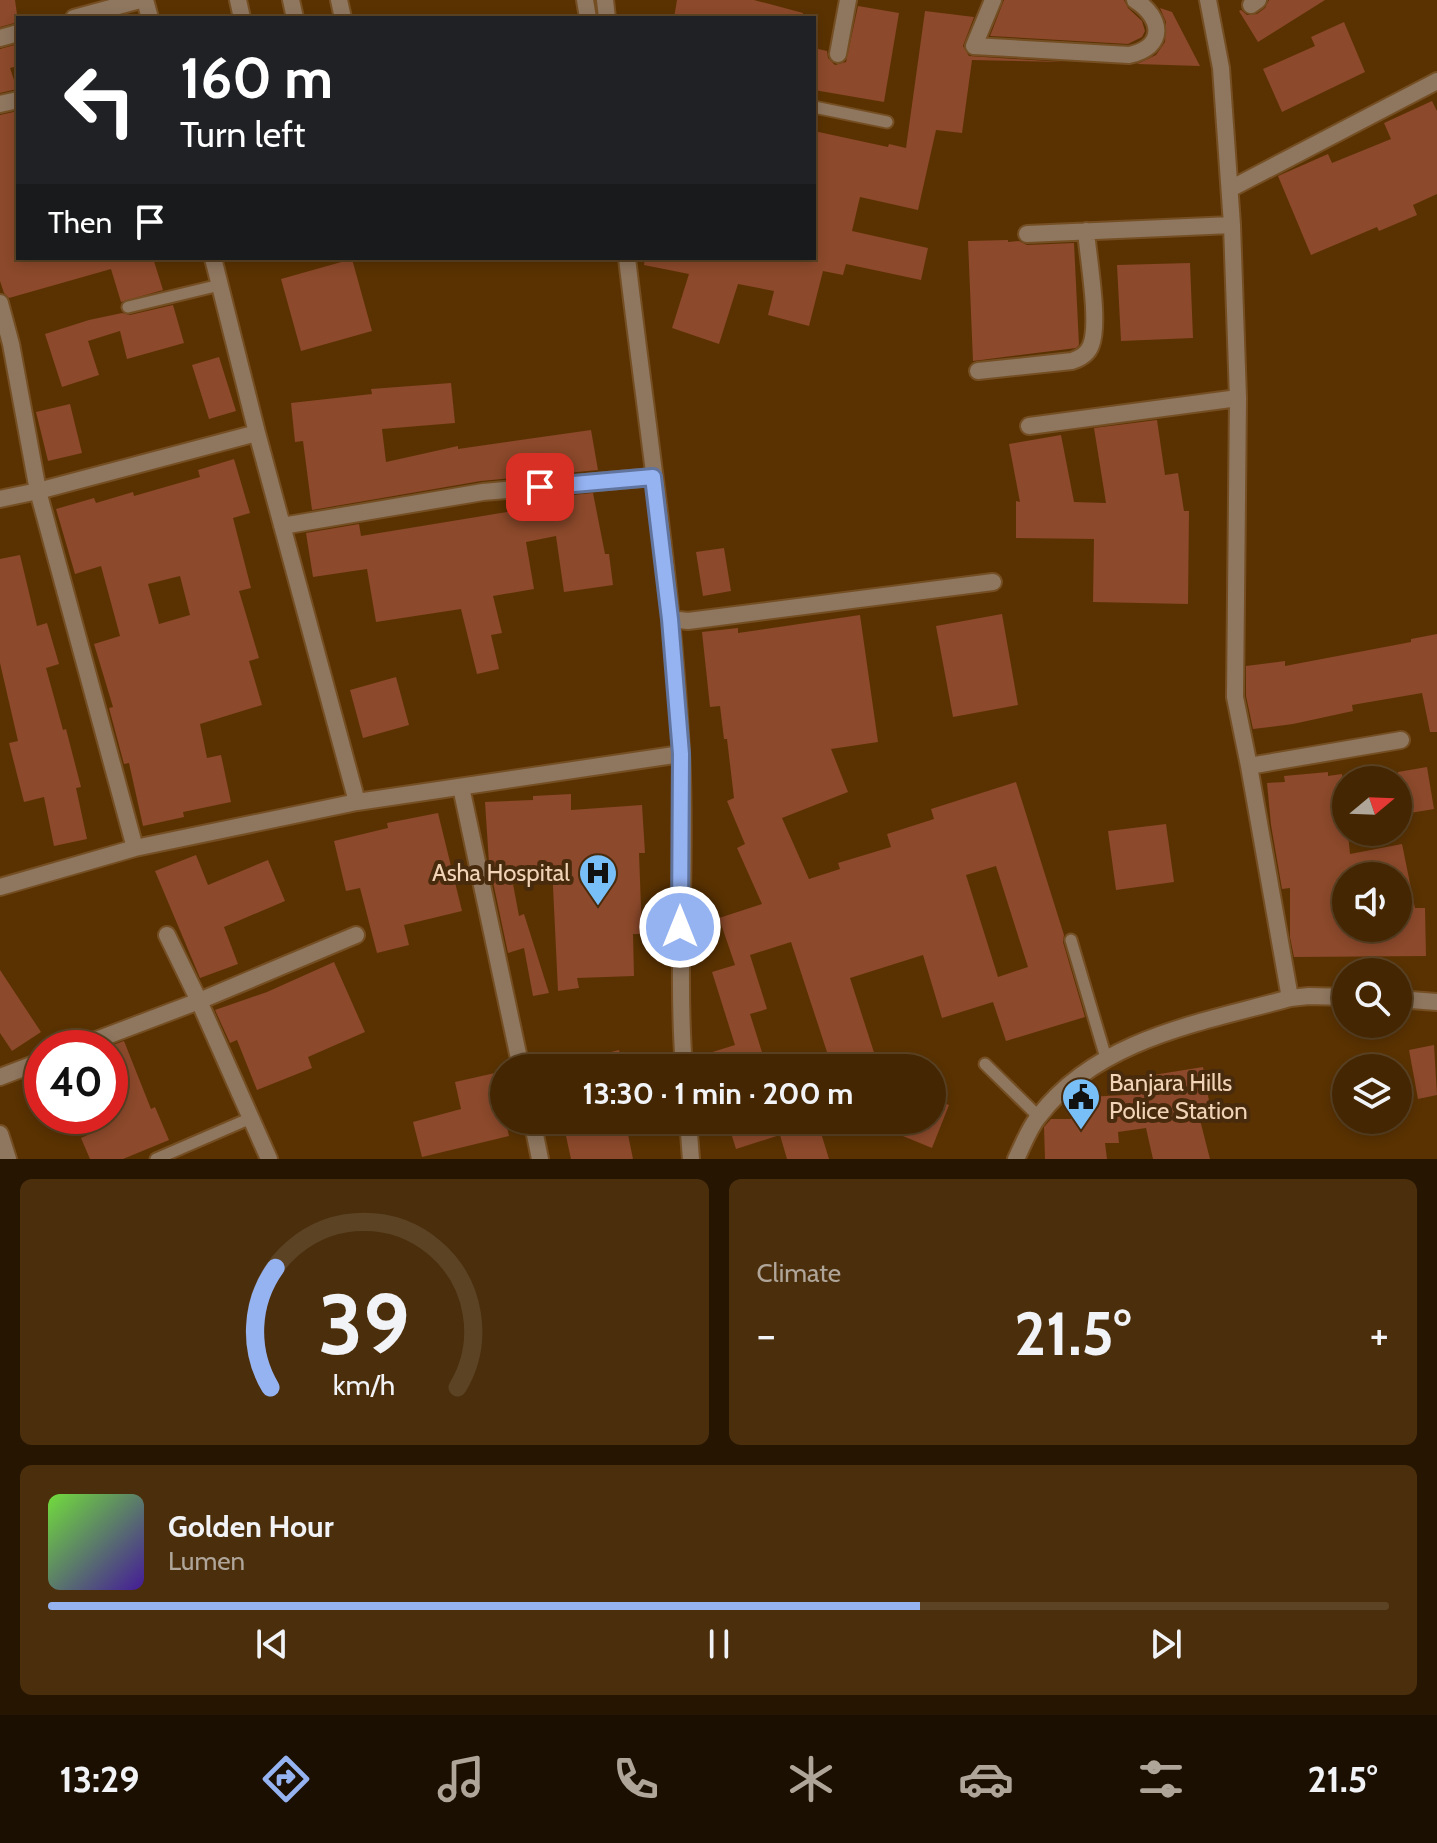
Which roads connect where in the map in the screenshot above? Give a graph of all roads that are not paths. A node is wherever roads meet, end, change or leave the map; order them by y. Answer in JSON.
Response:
{"nodes":[{"id":1,"x":142,"y":0,"type":"edge"},
{"id":2,"x":848,"y":0,"type":"edge"},
{"id":3,"x":993,"y":0,"type":"edge"},
{"id":4,"x":1135,"y":0,"type":"edge"},
{"id":5,"x":1208,"y":0,"type":"edge"},
{"id":6,"x":82,"y":16,"type":"edge"},
{"id":7,"x":838,"y":54,"type":"dead end"},
{"id":8,"x":1437,"y":81,"type":"edge"},
{"id":9,"x":816,"y":107,"type":"edge"},
{"id":10,"x":887,"y":122,"type":"dead end"},
{"id":11,"x":1230,"y":189,"type":"junction"},
{"id":12,"x":1232,"y":225,"type":"junction"},
{"id":13,"x":1086,"y":231,"type":"junction"},
{"id":14,"x":1027,"y":234,"type":"dead end"},
{"id":15,"x":214,"y":260,"type":"edge"},
{"id":16,"x":627,"y":260,"type":"edge"},
{"id":17,"x":220,"y":285,"type":"junction"},
{"id":18,"x":0,"y":303,"type":"edge"},
{"id":19,"x":128,"y":307,"type":"dead end"},
{"id":20,"x":978,"y":371,"type":"dead end"},
{"id":21,"x":1238,"y":398,"type":"junction"},
{"id":22,"x":1029,"y":426,"type":"dead end"},
{"id":23,"x":257,"y":433,"type":"junction"},
{"id":24,"x":653,"y":477,"type":"junction"},
{"id":25,"x":38,"y":491,"type":"junction"},
{"id":26,"x":0,"y":499,"type":"edge"},
{"id":27,"x":282,"y":526,"type":"junction"},
{"id":28,"x":993,"y":582,"type":"dead end"},
{"id":29,"x":670,"y":619,"type":"junction"},
{"id":30,"x":1401,"y":740,"type":"dead end"},
{"id":31,"x":681,"y":754,"type":"junction"},
{"id":32,"x":1249,"y":766,"type":"junction"},
{"id":33,"x":461,"y":787,"type":"junction"},
{"id":34,"x":357,"y":802,"type":"junction"},
{"id":35,"x":135,"y":848,"type":"junction"},
{"id":36,"x":0,"y":887,"type":"edge"},
{"id":37,"x":167,"y":935,"type":"dead end"},
{"id":38,"x":356,"y":935,"type":"dead end"},
{"id":39,"x":1071,"y":940,"type":"dead end"},
{"id":40,"x":1332,"y":997,"type":"edge"},
{"id":41,"x":1290,"y":998,"type":"junction"},
{"id":42,"x":1412,"y":1000,"type":"edge"},
{"id":43,"x":199,"y":1001,"type":"junction"},
{"id":44,"x":1437,"y":1002,"type":"edge"},
{"id":45,"x":122,"y":1030,"type":"edge"},
{"id":46,"x":518,"y":1054,"type":"edge"},
{"id":47,"x":683,"y":1054,"type":"edge"},
{"id":48,"x":1106,"y":1058,"type":"junction"},
{"id":49,"x":985,"y":1064,"type":"dead end"},
{"id":50,"x":24,"y":1068,"type":"edge"},
{"id":51,"x":0,"y":1077,"type":"edge"},
{"id":52,"x":1038,"y":1116,"type":"junction"},
{"id":53,"x":251,"y":1118,"type":"junction"},
{"id":54,"x":0,"y":1134,"type":"edge"},
{"id":55,"x":535,"y":1134,"type":"edge"},
{"id":56,"x":689,"y":1134,"type":"edge"},
{"id":57,"x":8,"y":1159,"type":"edge"},
{"id":58,"x":156,"y":1159,"type":"edge"},
{"id":59,"x":269,"y":1159,"type":"edge"},
{"id":60,"x":540,"y":1159,"type":"edge"},
{"id":61,"x":691,"y":1159,"type":"edge"},
{"id":62,"x":1016,"y":1159,"type":"edge"}],
"edges":[{"from":1,"to":6,"type":"street"},
{"from":2,"to":7,"type":"street"},
{"from":3,"to":4,"type":"street"},
{"from":5,"to":11,"type":"street"},
{"from":8,"to":11,"type":"street"},
{"from":9,"to":10,"type":"lane"},
{"from":11,"to":12,"type":"street"},
{"from":12,"to":13,"type":"street"},
{"from":12,"to":21,"type":"street"},
{"from":13,"to":14,"type":"street"},
{"from":13,"to":20,"type":"street"},
{"from":15,"to":17,"type":"street"},
{"from":16,"to":24,"type":"street"},
{"from":17,"to":19,"type":"lane"},
{"from":17,"to":23,"type":"street"},
{"from":18,"to":25,"type":"street"},
{"from":21,"to":22,"type":"street"},
{"from":21,"to":32,"type":"street"},
{"from":23,"to":25,"type":"street"},
{"from":23,"to":27,"type":"street"},
{"from":24,"to":27,"type":"street"},
{"from":24,"to":29,"type":"street"},
{"from":25,"to":26,"type":"street"},
{"from":25,"to":35,"type":"street"},
{"from":27,"to":34,"type":"street"},
{"from":28,"to":29,"type":"street"},
{"from":29,"to":31,"type":"street"},
{"from":30,"to":32,"type":"street"},
{"from":31,"to":33,"type":"street"},
{"from":31,"to":47,"type":"street"},
{"from":32,"to":41,"type":"street"},
{"from":33,"to":34,"type":"street"},
{"from":33,"to":46,"type":"street"},
{"from":34,"to":35,"type":"street"},
{"from":35,"to":36,"type":"street"},
{"from":37,"to":43,"type":"street"},
{"from":38,"to":43,"type":"street"},
{"from":39,"to":48,"type":"lane"},
{"from":40,"to":41,"type":"street"},
{"from":41,"to":48,"type":"street"},
{"from":42,"to":44,"type":"street"},
{"from":43,"to":45,"type":"street"},
{"from":43,"to":53,"type":"street"},
{"from":48,"to":52,"type":"street"},
{"from":49,"to":52,"type":"lane"},
{"from":50,"to":51,"type":"street"},
{"from":52,"to":62,"type":"street"},
{"from":53,"to":58,"type":"lane"},
{"from":53,"to":59,"type":"street"},
{"from":54,"to":57,"type":"street"},
{"from":55,"to":60,"type":"street"},
{"from":56,"to":61,"type":"street"}]}
